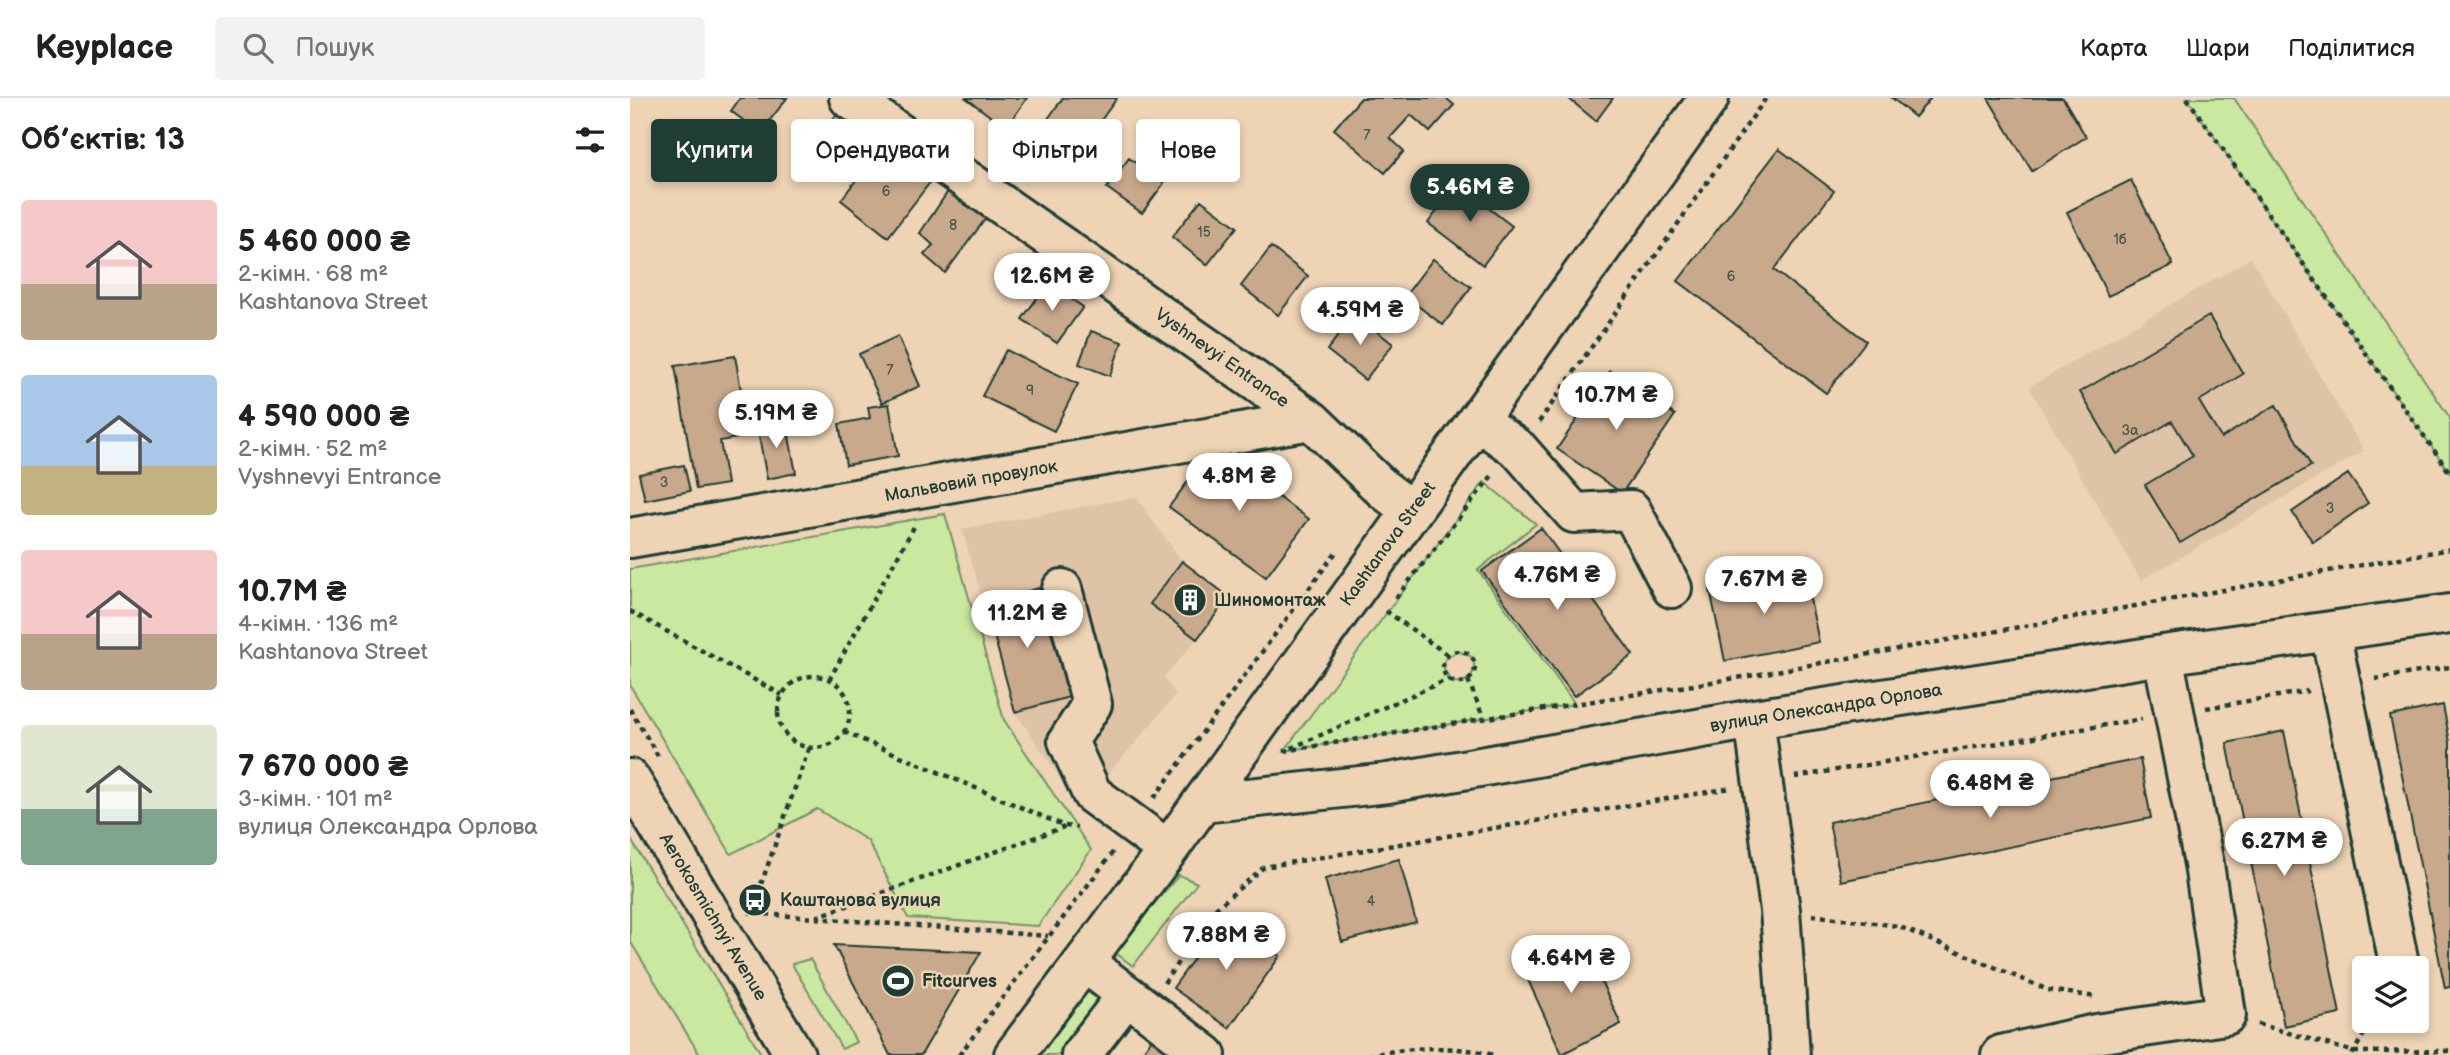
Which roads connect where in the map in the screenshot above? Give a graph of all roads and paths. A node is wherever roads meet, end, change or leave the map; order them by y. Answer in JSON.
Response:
{"nodes":[{"id":1,"x":849,"y":98,"type":"edge"},
{"id":2,"x":1709,"y":98,"type":"edge"},
{"id":3,"x":1766,"y":98,"type":"edge"},
{"id":4,"x":2187,"y":98,"type":"edge"},
{"id":5,"x":1311,"y":420,"type":"junction"},
{"id":6,"x":1478,"y":420,"type":"junction"},
{"id":7,"x":1520,"y":450,"type":"junction"},
{"id":8,"x":2450,"y":473,"type":"edge"},
{"id":9,"x":935,"y":488,"type":"junction"},
{"id":10,"x":1412,"y":511,"type":"junction"},
{"id":11,"x":630,"y":538,"type":"edge"},
{"id":12,"x":2450,"y":549,"type":"edge"},
{"id":13,"x":1338,"y":550,"type":"dead end"},
{"id":14,"x":1672,"y":588,"type":"dead end"},
{"id":15,"x":1062,"y":589,"type":"dead end"},
{"id":16,"x":630,"y":611,"type":"edge"},
{"id":17,"x":2450,"y":614,"type":"edge"},
{"id":18,"x":2330,"y":632,"type":"junction"},
{"id":19,"x":1448,"y":655,"type":"junction"},
{"id":20,"x":2163,"y":655,"type":"junction"},
{"id":21,"x":1448,"y":679,"type":"junction"},
{"id":22,"x":829,"y":680,"type":"junction"},
{"id":23,"x":1468,"y":680,"type":"junction"},
{"id":24,"x":782,"y":695,"type":"junction"},
{"id":25,"x":630,"y":709,"type":"edge"},
{"id":26,"x":1485,"y":719,"type":"junction"},
{"id":27,"x":1754,"y":719,"type":"junction"},
{"id":28,"x":844,"y":732,"type":"junction"},
{"id":29,"x":809,"y":747,"type":"junction"},
{"id":30,"x":647,"y":772,"type":"edge"},
{"id":31,"x":1202,"y":803,"type":"junction"},
{"id":32,"x":1065,"y":826,"type":"junction"},
{"id":33,"x":1132,"y":827,"type":"junction"},
{"id":34,"x":1168,"y":850,"type":"junction"},
{"id":35,"x":1780,"y":910,"type":"junction"},
{"id":36,"x":813,"y":918,"type":"junction"},
{"id":37,"x":1049,"y":936,"type":"junction"},
{"id":38,"x":2398,"y":956,"type":"edge"},
{"id":39,"x":1084,"y":962,"type":"junction"},
{"id":40,"x":1127,"y":995,"type":"junction"},
{"id":41,"x":2103,"y":998,"type":"dead end"},
{"id":42,"x":2226,"y":1015,"type":"junction"},
{"id":43,"x":2365,"y":1033,"type":"edge"},
{"id":44,"x":2450,"y":1051,"type":"edge"},
{"id":45,"x":2353,"y":1053,"type":"edge"},
{"id":46,"x":795,"y":1055,"type":"edge"},
{"id":47,"x":959,"y":1055,"type":"edge"},
{"id":48,"x":1014,"y":1055,"type":"edge"},
{"id":49,"x":1081,"y":1055,"type":"edge"},
{"id":50,"x":1206,"y":1055,"type":"edge"},
{"id":51,"x":1368,"y":1055,"type":"edge"},
{"id":52,"x":1493,"y":1055,"type":"edge"},
{"id":53,"x":1790,"y":1055,"type":"edge"},
{"id":54,"x":2001,"y":1055,"type":"edge"}],
"edges":[{"from":1,"to":5,"type":"street","name":"Vyshnevyi Entrance"},
{"from":2,"to":6,"type":"street","name":"Kashtanova Street"},
{"from":3,"to":7,"type":"path"},
{"from":4,"to":8,"type":"path"},
{"from":5,"to":9,"type":"street","name":"Мальвовий провулок"},
{"from":5,"to":10,"type":"street","name":"Vyshnevyi Entrance"},
{"from":6,"to":7,"type":"street"},
{"from":6,"to":10,"type":"street","name":"Kashtanova Street"},
{"from":7,"to":14,"type":"street"},
{"from":7,"to":19,"type":"path"},
{"from":9,"to":11,"type":"street","name":"Мальвовий провулок"},
{"from":9,"to":22,"type":"path"},
{"from":10,"to":31,"type":"street","name":"Kashtanova Street"},
{"from":12,"to":26,"type":"path"},
{"from":13,"to":33,"type":"path"},
{"from":15,"to":33,"type":"street"},
{"from":16,"to":24,"type":"path"},
{"from":17,"to":18,"type":"street","name":"вулиця Олександра Орлова"},
{"from":18,"to":20,"type":"street","name":"вулиця Олександра Орлова"},
{"from":18,"to":38,"type":"street"},
{"from":19,"to":21,"type":"path"},
{"from":19,"to":23,"type":"path"},
{"from":20,"to":27,"type":"street","name":"вулиця Олександра Орлова"},
{"from":20,"to":42,"type":"street"},
{"from":21,"to":23,"type":"path"},
{"from":21,"to":26,"type":"path"},
{"from":22,"to":24,"type":"path"},
{"from":22,"to":28,"type":"path"},
{"from":23,"to":26,"type":"path"},
{"from":24,"to":29,"type":"path"},
{"from":25,"to":30,"type":"path"},
{"from":27,"to":31,"type":"street","name":"вулиця Олександра Орлова"},
{"from":27,"to":35,"type":"street"},
{"from":28,"to":29,"type":"path"},
{"from":28,"to":32,"type":"path"},
{"from":29,"to":36,"type":"path"},
{"from":30,"to":46,"type":"street","name":"Aerokosmichnyi Avenue"},
{"from":31,"to":34,"type":"street","name":"Kashtanova Street"},
{"from":32,"to":33,"type":"path"},
{"from":32,"to":36,"type":"path"},
{"from":33,"to":34,"type":"street"},
{"from":33,"to":37,"type":"path"},
{"from":34,"to":39,"type":"street","name":"Kashtanova Street"},
{"from":35,"to":41,"type":"path"},
{"from":35,"to":53,"type":"street"},
{"from":36,"to":37,"type":"path"},
{"from":37,"to":47,"type":"path"},
{"from":39,"to":40,"type":"street"},
{"from":39,"to":48,"type":"street","name":"Kashtanova Street"},
{"from":40,"to":49,"type":"street"},
{"from":40,"to":50,"type":"street"},
{"from":42,"to":45,"type":"path"},
{"from":42,"to":54,"type":"street"},
{"from":43,"to":45,"type":"path"},
{"from":44,"to":45,"type":"path"},
{"from":51,"to":52,"type":"path"}]}
